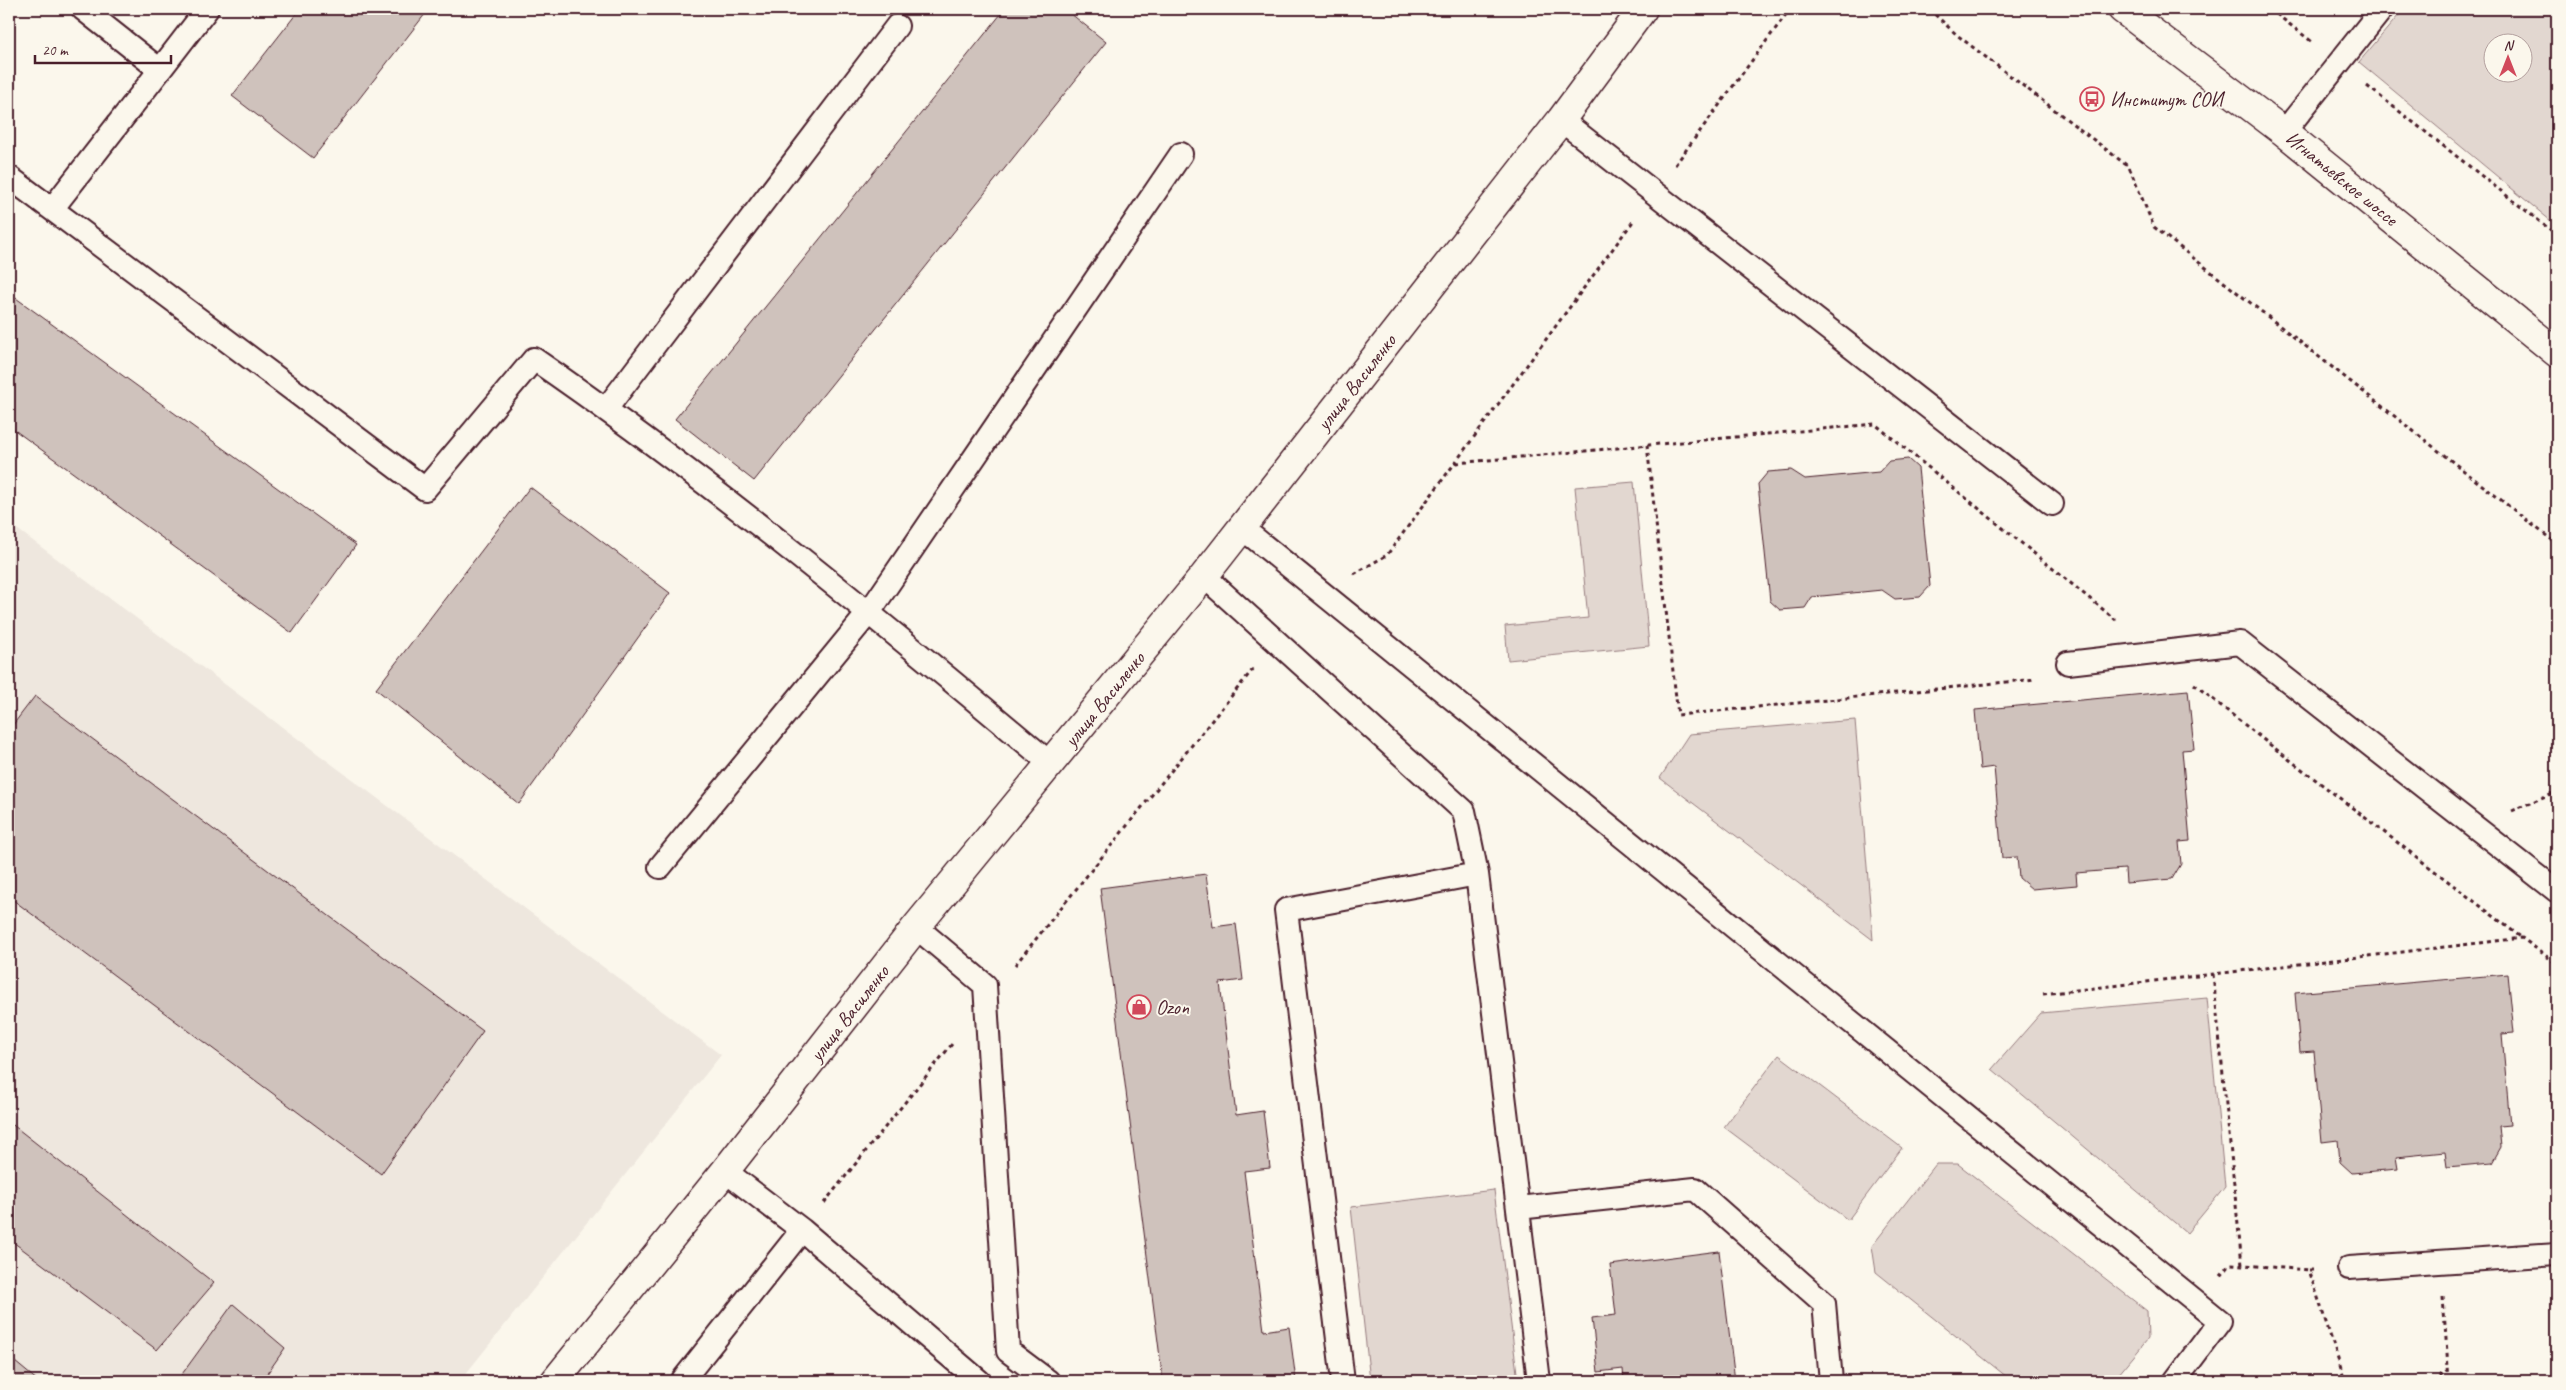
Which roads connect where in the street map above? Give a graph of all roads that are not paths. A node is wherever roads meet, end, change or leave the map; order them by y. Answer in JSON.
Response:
{"nodes":[{"id":1,"x":83,"y":9,"type":"edge"},
{"id":2,"x":207,"y":9,"type":"edge"},
{"id":3,"x":1643,"y":9,"type":"edge"},
{"id":4,"x":2122,"y":9,"type":"edge"},
{"id":5,"x":2382,"y":9,"type":"edge"},
{"id":6,"x":897,"y":26,"type":"dead end"},
{"id":7,"x":160,"y":70,"type":"junction"},
{"id":8,"x":1561,"y":120,"type":"junction"},
{"id":9,"x":2284,"y":132,"type":"junction"},
{"id":10,"x":1181,"y":154,"type":"dead end"},
{"id":11,"x":9,"y":177,"type":"edge"},
{"id":12,"x":52,"y":209,"type":"junction"},
{"id":13,"x":2557,"y":354,"type":"edge"},
{"id":14,"x":606,"y":409,"type":"junction"},
{"id":15,"x":2052,"y":504,"type":"dead end"},
{"id":16,"x":1242,"y":528,"type":"junction"},
{"id":17,"x":1204,"y":576,"type":"junction"},
{"id":18,"x":870,"y":611,"type":"junction"},
{"id":19,"x":2068,"y":663,"type":"dead end"},
{"id":20,"x":1051,"y":764,"type":"junction"},
{"id":21,"x":660,"y":867,"type":"dead end"},
{"id":22,"x":1477,"y":874,"type":"junction"},
{"id":23,"x":2557,"y":891,"type":"edge"},
{"id":24,"x":916,"y":927,"type":"junction"},
{"id":25,"x":725,"y":1171,"type":"junction"},
{"id":26,"x":1518,"y":1208,"type":"junction"},
{"id":27,"x":802,"y":1230,"type":"junction"},
{"id":28,"x":2557,"y":1254,"type":"edge"},
{"id":29,"x":2349,"y":1268,"type":"road end"},
{"id":30,"x":555,"y":1381,"type":"edge"},
{"id":31,"x":682,"y":1381,"type":"edge"},
{"id":32,"x":979,"y":1381,"type":"edge"},
{"id":33,"x":1048,"y":1381,"type":"edge"},
{"id":34,"x":1344,"y":1381,"type":"edge"},
{"id":35,"x":1539,"y":1381,"type":"edge"},
{"id":36,"x":1831,"y":1381,"type":"edge"},
{"id":37,"x":2175,"y":1381,"type":"edge"}],
"edges":[{"from":1,"to":7,"type":"lane"},
{"from":2,"to":7,"type":"lane"},
{"from":3,"to":8,"type":"street","name":"улица Василенко"},
{"from":4,"to":9,"type":"street","name":"Игнатьевское шоссе"},
{"from":5,"to":9,"type":"lane"},
{"from":6,"to":14,"type":"lane"},
{"from":7,"to":12,"type":"lane"},
{"from":8,"to":15,"type":"lane"},
{"from":8,"to":16,"type":"street","name":"улица Василенко"},
{"from":9,"to":13,"type":"street","name":"Игнатьевское шоссе"},
{"from":10,"to":18,"type":"lane"},
{"from":11,"to":12,"type":"lane"},
{"from":12,"to":14,"type":"lane"},
{"from":14,"to":18,"type":"lane"},
{"from":16,"to":17,"type":"street","name":"улица Василенко"},
{"from":16,"to":37,"type":"lane"},
{"from":17,"to":20,"type":"street","name":"улица Василенко"},
{"from":17,"to":22,"type":"lane"},
{"from":18,"to":20,"type":"lane"},
{"from":18,"to":21,"type":"lane"},
{"from":19,"to":23,"type":"lane"},
{"from":20,"to":24,"type":"street","name":"улица Василенко"},
{"from":22,"to":26,"type":"lane"},
{"from":22,"to":34,"type":"lane"},
{"from":24,"to":25,"type":"street","name":"улица Василенко"},
{"from":24,"to":33,"type":"lane"},
{"from":25,"to":27,"type":"lane"},
{"from":25,"to":30,"type":"street","name":"улица Василенко"},
{"from":26,"to":35,"type":"lane"},
{"from":26,"to":36,"type":"lane"},
{"from":27,"to":31,"type":"lane"},
{"from":27,"to":32,"type":"lane"},
{"from":28,"to":29,"type":"lane"}]}
